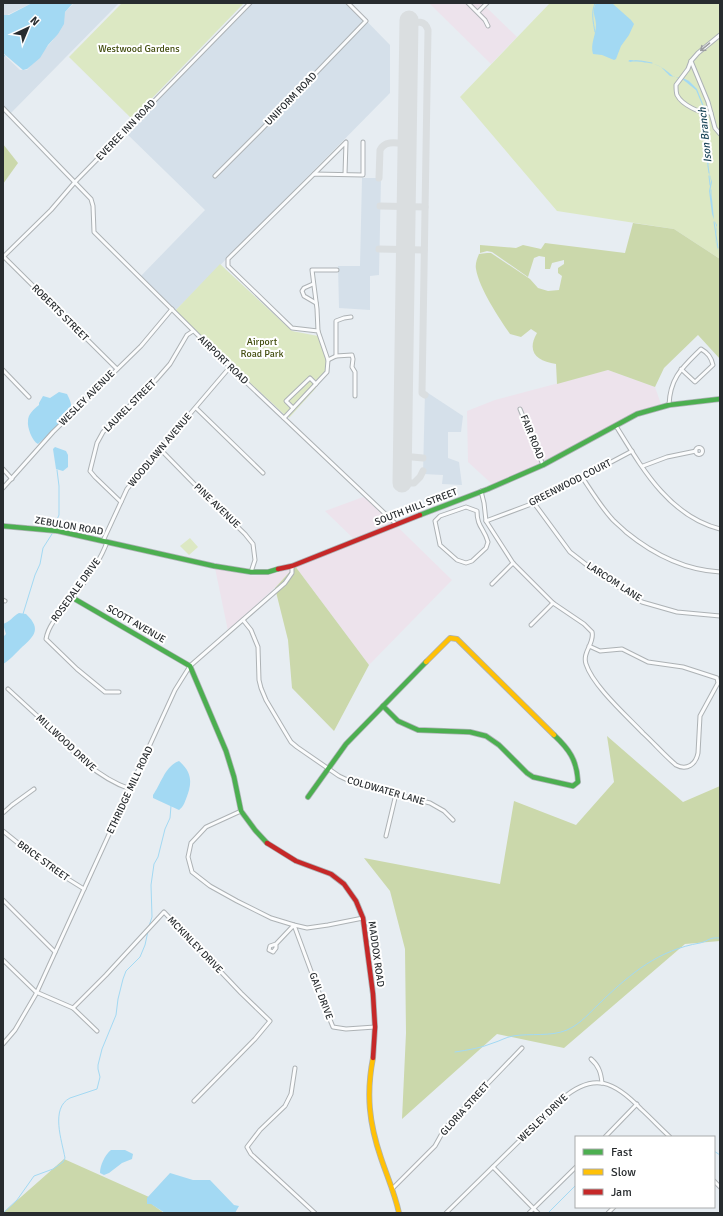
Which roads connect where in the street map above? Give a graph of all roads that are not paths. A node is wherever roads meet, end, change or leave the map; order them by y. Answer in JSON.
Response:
{"nodes":[{"id":1,"x":250,"y":3,"type":"edge"},
{"id":2,"x":348,"y":3,"type":"edge"},
{"id":3,"x":468,"y":3,"type":"edge"},
{"id":4,"x":487,"y":3,"type":"edge"},
{"id":5,"x":478,"y":12,"type":"junction"},
{"id":6,"x":488,"y":26,"type":"dead end"},
{"id":7,"x":720,"y":35,"type":"edge"},
{"id":8,"x":691,"y":61,"type":"junction"},
{"id":9,"x":3,"y":108,"type":"edge"},
{"id":10,"x":709,"y":113,"type":"junction"},
{"id":11,"x":720,"y":134,"type":"edge"},
{"id":12,"x":364,"y":142,"type":"dead end"},
{"id":13,"x":314,"y":174,"type":"junction"},
{"id":14,"x":344,"y":174,"type":"junction"},
{"id":15,"x":215,"y":176,"type":"dead end"},
{"id":16,"x":75,"y":182,"type":"junction"},
{"id":17,"x":4,"y":254,"type":"edge"},
{"id":18,"x":337,"y":270,"type":"dead end"},
{"id":19,"x":313,"y":284,"type":"junction"},
{"id":20,"x":316,"y":303,"type":"junction"},
{"id":21,"x":172,"y":309,"type":"junction"},
{"id":22,"x":351,"y":317,"type":"dead end"},
{"id":23,"x":193,"y":330,"type":"junction"},
{"id":24,"x":318,"y":331,"type":"junction"},
{"id":25,"x":336,"y":356,"type":"junction"},
{"id":26,"x":328,"y":360,"type":"junction"},
{"id":27,"x":230,"y":367,"type":"junction"},
{"id":28,"x":117,"y":369,"type":"junction"},
{"id":29,"x":681,"y":369,"type":"junction"},
{"id":30,"x":3,"y":370,"type":"edge"},
{"id":31,"x":316,"y":384,"type":"junction"},
{"id":32,"x":355,"y":396,"type":"dead end"},
{"id":33,"x":29,"y":397,"type":"dead end"},
{"id":34,"x":720,"y":399,"type":"edge"},
{"id":35,"x":669,"y":405,"type":"junction"},
{"id":36,"x":196,"y":408,"type":"junction"},
{"id":37,"x":293,"y":408,"type":"junction"},
{"id":38,"x":520,"y":409,"type":"dead end"},
{"id":39,"x":284,"y":418,"type":"junction"},
{"id":40,"x":616,"y":426,"type":"junction"},
{"id":41,"x":160,"y":448,"type":"junction"},
{"id":42,"x":632,"y":451,"type":"junction"},
{"id":43,"x":696,"y":451,"type":"dead end"},
{"id":44,"x":543,"y":465,"type":"junction"},
{"id":45,"x":643,"y":466,"type":"junction"},
{"id":46,"x":3,"y":469,"type":"edge"},
{"id":47,"x":263,"y":473,"type":"dead end"},
{"id":48,"x":582,"y":477,"type":"junction"},
{"id":49,"x":12,"y":479,"type":"junction"},
{"id":50,"x":3,"y":488,"type":"edge"},
{"id":51,"x":481,"y":492,"type":"junction"},
{"id":52,"x":121,"y":502,"type":"junction"},
{"id":53,"x":534,"y":503,"type":"junction"},
{"id":54,"x":438,"y":508,"type":"junction"},
{"id":55,"x":440,"y":516,"type":"junction"},
{"id":56,"x":486,"y":521,"type":"junction"},
{"id":57,"x":396,"y":524,"type":"junction"},
{"id":58,"x":4,"y":527,"type":"edge"},
{"id":59,"x":720,"y":529,"type":"edge"},
{"id":60,"x":105,"y":541,"type":"junction"},
{"id":61,"x":513,"y":563,"type":"junction"},
{"id":62,"x":292,"y":566,"type":"junction"},
{"id":63,"x":252,"y":572,"type":"junction"},
{"id":64,"x":720,"y":572,"type":"edge"},
{"id":65,"x":492,"y":584,"type":"dead end"},
{"id":66,"x":73,"y":598,"type":"junction"},
{"id":67,"x":553,"y":603,"type":"junction"},
{"id":68,"x":720,"y":616,"type":"edge"},
{"id":69,"x":243,"y":620,"type":"junction"},
{"id":70,"x":531,"y":625,"type":"dead end"},
{"id":71,"x":589,"y":646,"type":"junction"},
{"id":72,"x":190,"y":666,"type":"junction"},
{"id":73,"x":8,"y":689,"type":"dead end"},
{"id":74,"x":119,"y":692,"type":"dead end"},
{"id":75,"x":383,"y":706,"type":"junction"},
{"id":76,"x":328,"y":768,"type":"junction"},
{"id":77,"x":34,"y":789,"type":"dead end"},
{"id":78,"x":130,"y":789,"type":"junction"},
{"id":79,"x":396,"y":794,"type":"junction"},
{"id":80,"x":308,"y":796,"type":"dead end"},
{"id":81,"x":241,"y":811,"type":"junction"},
{"id":82,"x":3,"y":813,"type":"edge"},
{"id":83,"x":454,"y":820,"type":"dead end"},
{"id":84,"x":3,"y":831,"type":"edge"},
{"id":85,"x":386,"y":836,"type":"dead end"},
{"id":86,"x":84,"y":889,"type":"junction"},
{"id":87,"x":3,"y":900,"type":"edge"},
{"id":88,"x":363,"y":918,"type":"junction"},
{"id":89,"x":294,"y":925,"type":"junction"},
{"id":90,"x":276,"y":944,"type":"dead end"},
{"id":91,"x":55,"y":952,"type":"junction"},
{"id":92,"x":3,"y":960,"type":"edge"},
{"id":93,"x":36,"y":992,"type":"junction"},
{"id":94,"x":73,"y":1008,"type":"junction"},
{"id":95,"x":375,"y":1026,"type":"junction"},
{"id":96,"x":97,"y":1030,"type":"dead end"},
{"id":97,"x":3,"y":1044,"type":"edge"},
{"id":98,"x":522,"y":1048,"type":"dead end"},
{"id":99,"x":592,"y":1059,"type":"dead end"},
{"id":100,"x":295,"y":1068,"type":"dead end"},
{"id":101,"x":602,"y":1083,"type":"junction"},
{"id":102,"x":194,"y":1101,"type":"dead end"},
{"id":103,"x":637,"y":1104,"type":"junction"},
{"id":104,"x":606,"y":1136,"type":"edge"},
{"id":105,"x":669,"y":1136,"type":"edge"},
{"id":106,"x":493,"y":1167,"type":"junction"},
{"id":107,"x":575,"y":1168,"type":"edge"},
{"id":108,"x":392,"y":1188,"type":"junction"},
{"id":109,"x":533,"y":1208,"type":"junction"},
{"id":110,"x":315,"y":1213,"type":"edge"},
{"id":111,"x":399,"y":1213,"type":"edge"},
{"id":112,"x":446,"y":1213,"type":"edge"},
{"id":113,"x":529,"y":1213,"type":"edge"},
{"id":114,"x":538,"y":1213,"type":"edge"}],
"edges":[{"from":1,"to":16,"type":"street","name":"EVEREE INN ROAD"},
{"from":2,"to":15,"type":"street","name":"UNIFORM ROAD"},
{"from":3,"to":5,"type":"street"},
{"from":4,"to":5,"type":"street"},
{"from":5,"to":6,"type":"street"},
{"from":7,"to":8,"type":"street","one_way":true},
{"from":8,"to":10,"type":"street"},
{"from":8,"to":10,"type":"street"},
{"from":9,"to":16,"type":"street","name":"AIRPORT ROAD"},
{"from":10,"to":11,"type":"street"},
{"from":12,"to":14,"type":"street"},
{"from":13,"to":14,"type":"street"},
{"from":13,"to":14,"type":"street"},
{"from":13,"to":24,"type":"street"},
{"from":16,"to":17,"type":"street","name":"EVEREE INN ROAD"},
{"from":16,"to":21,"type":"street","name":"AIRPORT ROAD"},
{"from":17,"to":28,"type":"street","name":"ROBERTS STREET"},
{"from":18,"to":19,"type":"street"},
{"from":19,"to":20,"type":"street"},
{"from":19,"to":20,"type":"street"},
{"from":20,"to":24,"type":"street"},
{"from":21,"to":23,"type":"street","name":"AIRPORT ROAD"},
{"from":21,"to":28,"type":"street","name":"WESLEY AVENUE"},
{"from":22,"to":25,"type":"street"},
{"from":23,"to":27,"type":"street","name":"AIRPORT ROAD"},
{"from":23,"to":52,"type":"street","name":"LAUREL STREET"},
{"from":24,"to":26,"type":"street"},
{"from":25,"to":26,"type":"street"},
{"from":25,"to":32,"type":"street"},
{"from":26,"to":31,"type":"street"},
{"from":27,"to":36,"type":"street","name":"WOODLAWN AVENUE"},
{"from":27,"to":39,"type":"street","name":"AIRPORT ROAD"},
{"from":28,"to":49,"type":"street","name":"WESLEY AVENUE"},
{"from":29,"to":29,"type":"street"},
{"from":29,"to":35,"type":"street"},
{"from":30,"to":33,"type":"street"},
{"from":31,"to":37,"type":"street"},
{"from":31,"to":37,"type":"street"},
{"from":34,"to":35,"type":"street","name":"SOUTH HILL STREET"},
{"from":35,"to":40,"type":"street","name":"SOUTH HILL STREET"},
{"from":36,"to":41,"type":"street","name":"WOODLAWN AVENUE"},
{"from":36,"to":47,"type":"street"},
{"from":37,"to":39,"type":"street"},
{"from":38,"to":44,"type":"street","name":"FAIR ROAD"},
{"from":39,"to":57,"type":"street","name":"AIRPORT ROAD"},
{"from":40,"to":42,"type":"street"},
{"from":40,"to":44,"type":"street","name":"SOUTH HILL STREET"},
{"from":41,"to":52,"type":"street","name":"WOODLAWN AVENUE"},
{"from":41,"to":63,"type":"street","name":"PINE AVENUE"},
{"from":42,"to":45,"type":"street"},
{"from":42,"to":48,"type":"street","name":"GREENWOOD COURT"},
{"from":43,"to":45,"type":"street"},
{"from":44,"to":51,"type":"street","name":"SOUTH HILL STREET"},
{"from":45,"to":59,"type":"street"},
{"from":46,"to":49,"type":"street"},
{"from":48,"to":53,"type":"street","name":"GREENWOOD COURT"},
{"from":48,"to":64,"type":"street"},
{"from":49,"to":50,"type":"street","name":"WESLEY AVENUE"},
{"from":51,"to":54,"type":"street","name":"SOUTH HILL STREET"},
{"from":51,"to":56,"type":"street"},
{"from":52,"to":60,"type":"street","name":"WOODLAWN AVENUE"},
{"from":53,"to":56,"type":"street","name":"GREENWOOD COURT"},
{"from":53,"to":68,"type":"street","name":"LARCOM LANE"},
{"from":54,"to":55,"type":"street"},
{"from":54,"to":57,"type":"street","name":"SOUTH HILL STREET"},
{"from":55,"to":55,"type":"street"},
{"from":56,"to":61,"type":"street"},
{"from":57,"to":62,"type":"street","name":"SOUTH HILL STREET"},
{"from":58,"to":60,"type":"street","name":"ZEBULON ROAD"},
{"from":60,"to":63,"type":"street","name":"SOUTH HILL STREET"},
{"from":60,"to":66,"type":"street","name":"ROSEDALE DRIVE"},
{"from":61,"to":65,"type":"street"},
{"from":61,"to":67,"type":"street"},
{"from":62,"to":63,"type":"street","name":"SOUTH HILL STREET"},
{"from":62,"to":69,"type":"street","name":"ETHRIDGE MILL ROAD"},
{"from":66,"to":72,"type":"street","name":"SCOTT AVENUE"},
{"from":66,"to":74,"type":"street","name":"ROSEDALE DRIVE"},
{"from":67,"to":70,"type":"street"},
{"from":67,"to":71,"type":"street"},
{"from":69,"to":72,"type":"street","name":"ETHRIDGE MILL ROAD"},
{"from":69,"to":76,"type":"street","name":"COLDWATER LANE"},
{"from":71,"to":71,"type":"street"},
{"from":72,"to":78,"type":"street","name":"ETHRIDGE MILL ROAD"},
{"from":72,"to":81,"type":"street","name":"MADDOX ROAD"},
{"from":73,"to":78,"type":"street","name":"MILLWOOD DRIVE"},
{"from":75,"to":75,"type":"street"},
{"from":75,"to":76,"type":"street"},
{"from":76,"to":79,"type":"street","name":"COLDWATER LANE"},
{"from":76,"to":80,"type":"street"},
{"from":77,"to":82,"type":"street"},
{"from":78,"to":86,"type":"street","name":"ETHRIDGE MILL ROAD"},
{"from":79,"to":83,"type":"street","name":"COLDWATER LANE"},
{"from":79,"to":85,"type":"street"},
{"from":81,"to":88,"type":"street","name":"MADDOX ROAD"},
{"from":81,"to":89,"type":"street"},
{"from":84,"to":86,"type":"street","name":"BRICE STREET"},
{"from":86,"to":91,"type":"street","name":"ETHRIDGE MILL ROAD"},
{"from":87,"to":91,"type":"street"},
{"from":88,"to":89,"type":"street"},
{"from":88,"to":95,"type":"street","name":"MADDOX ROAD"},
{"from":89,"to":90,"type":"street"},
{"from":89,"to":95,"type":"street","name":"GAIL DRIVE"},
{"from":91,"to":93,"type":"street","name":"ETHRIDGE MILL ROAD"},
{"from":92,"to":93,"type":"street"},
{"from":93,"to":94,"type":"street"},
{"from":93,"to":97,"type":"street","name":"ETHRIDGE MILL ROAD"},
{"from":94,"to":96,"type":"street"},
{"from":94,"to":102,"type":"street","name":"MCKINLEY DRIVE"},
{"from":95,"to":108,"type":"street","name":"MADDOX ROAD"},
{"from":98,"to":108,"type":"street","name":"GLORIA STREET"},
{"from":99,"to":101,"type":"street"},
{"from":100,"to":110,"type":"street"},
{"from":101,"to":103,"type":"street","name":"WESLEY DRIVE"},
{"from":101,"to":106,"type":"street","name":"WESLEY DRIVE"},
{"from":103,"to":104,"type":"street"},
{"from":103,"to":105,"type":"street","name":"WESLEY DRIVE"},
{"from":106,"to":109,"type":"street"},
{"from":106,"to":112,"type":"street","name":"WESLEY DRIVE"},
{"from":107,"to":109,"type":"street"},
{"from":108,"to":111,"type":"street","name":"MADDOX ROAD"},
{"from":109,"to":113,"type":"street"},
{"from":109,"to":114,"type":"street"}]}
